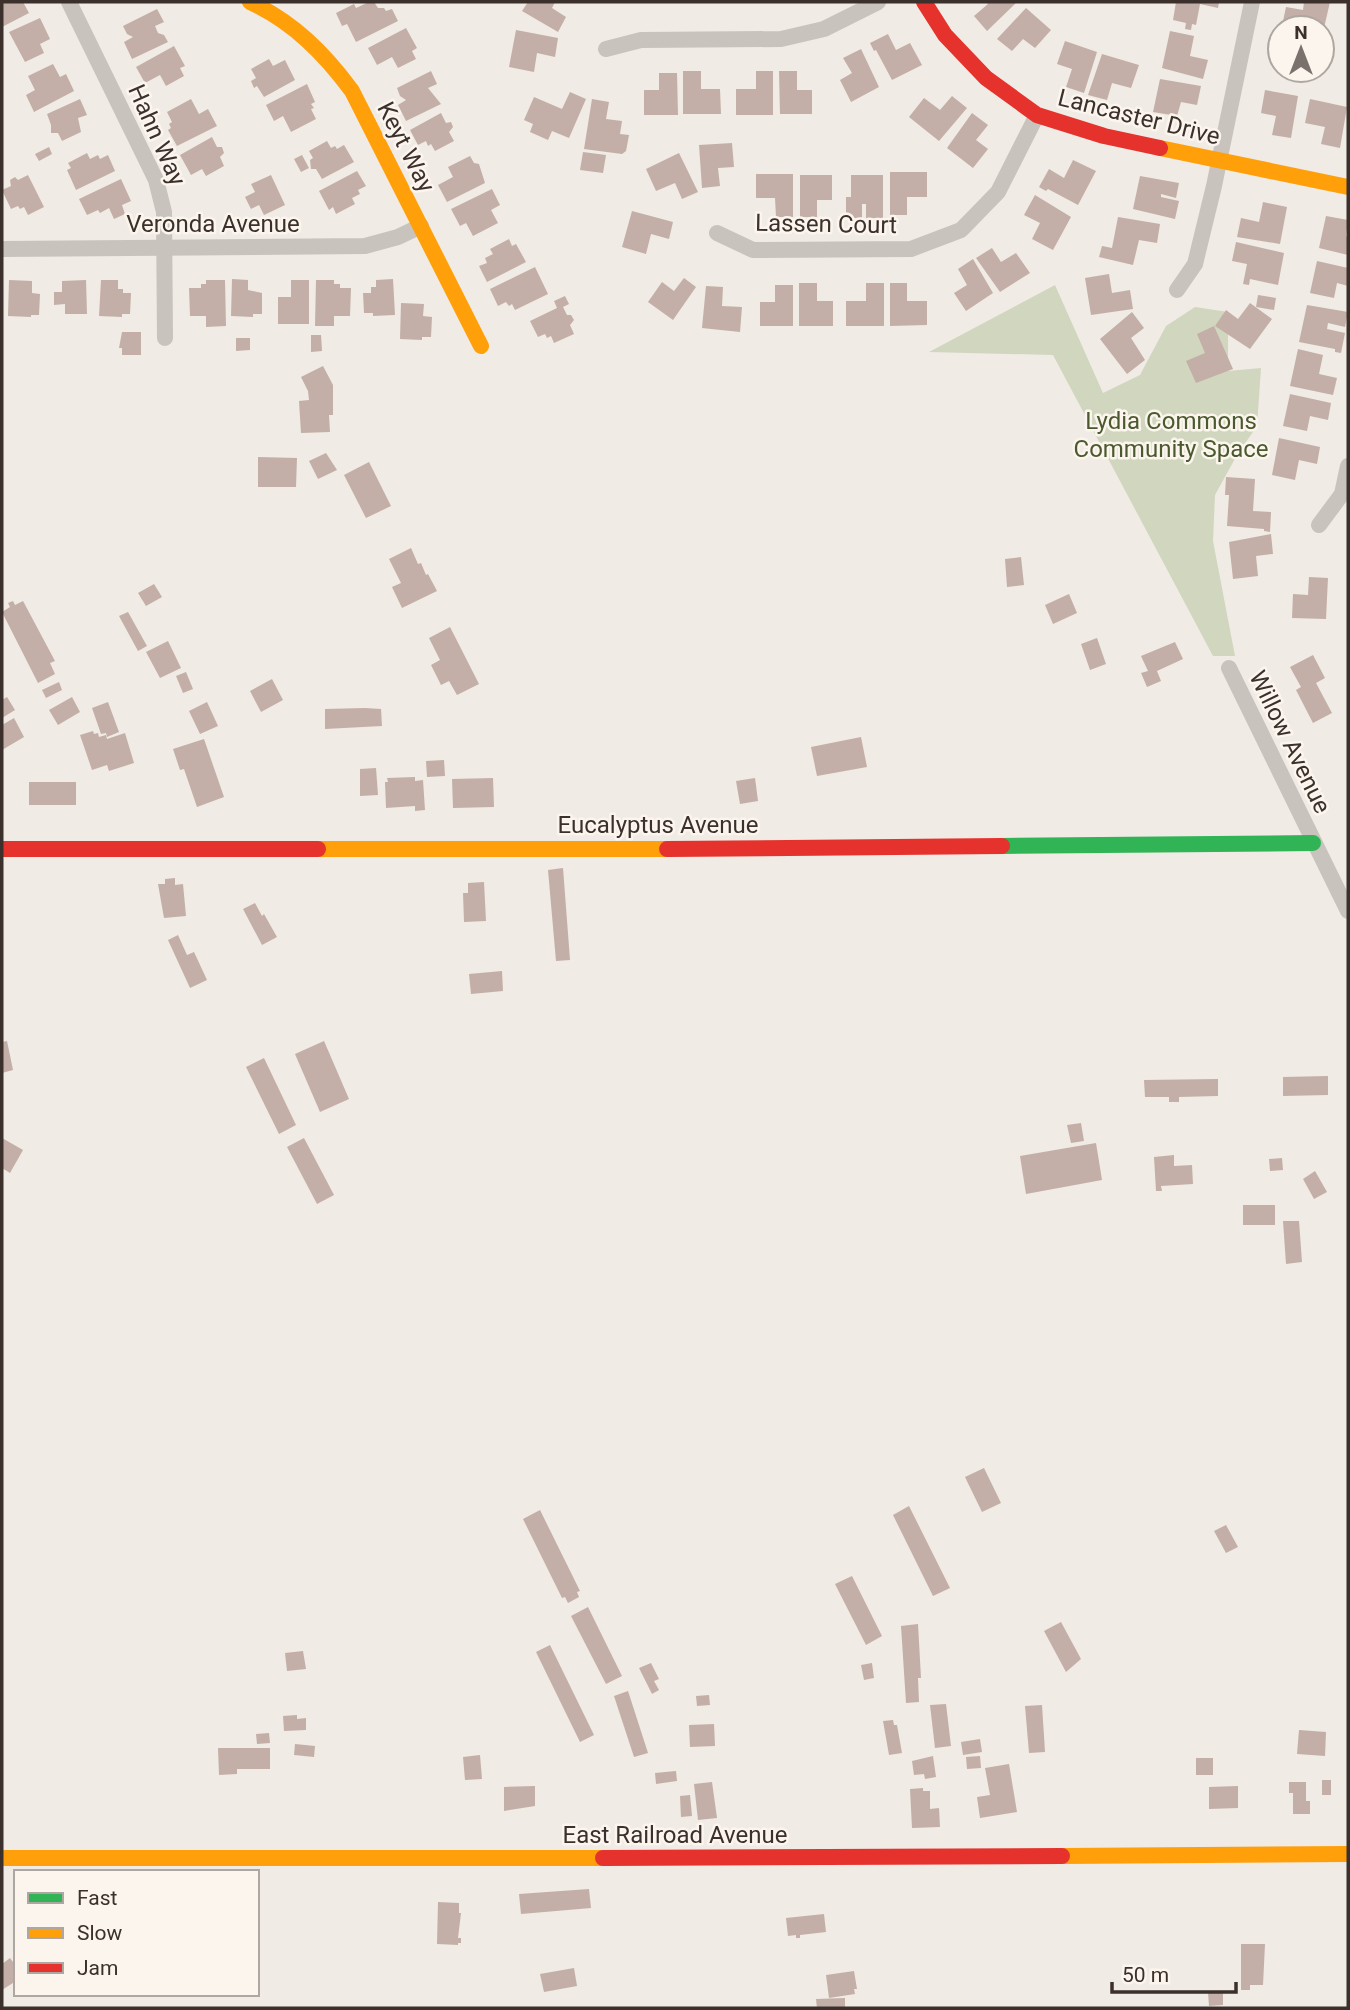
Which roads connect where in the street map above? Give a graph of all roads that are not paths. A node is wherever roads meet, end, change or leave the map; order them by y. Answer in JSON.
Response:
{"nodes":[{"id":1,"x":250,"y":2,"type":"edge"},
{"id":2,"x":878,"y":2,"type":"edge"},
{"id":3,"x":924,"y":2,"type":"edge"},
{"id":4,"x":1252,"y":2,"type":"edge"},
{"id":5,"x":75,"y":3,"type":"edge"},
{"id":6,"x":607,"y":49,"type":"dead end"},
{"id":7,"x":1037,"y":115,"type":"junction"},
{"id":8,"x":1219,"y":160,"type":"junction"},
{"id":9,"x":1348,"y":187,"type":"edge"},
{"id":10,"x":421,"y":226,"type":"junction"},
{"id":11,"x":717,"y":233,"type":"dead end"},
{"id":12,"x":164,"y":247,"type":"junction"},
{"id":13,"x":2,"y":249,"type":"edge"},
{"id":14,"x":1177,"y":290,"type":"dead end"},
{"id":15,"x":165,"y":338,"type":"dead end"},
{"id":16,"x":481,"y":346,"type":"dead end"},
{"id":17,"x":1348,"y":466,"type":"edge"},
{"id":18,"x":1319,"y":525,"type":"dead end"},
{"id":19,"x":1229,"y":667,"type":"dead end"},
{"id":20,"x":1314,"y":843,"type":"junction"},
{"id":21,"x":2,"y":849,"type":"edge"},
{"id":22,"x":1348,"y":911,"type":"edge"},
{"id":23,"x":1348,"y":1854,"type":"edge"},
{"id":24,"x":2,"y":1858,"type":"edge"}],
"edges":[{"from":1,"to":10,"type":"street","name":"Keyt Way"},
{"from":2,"to":6,"type":"street"},
{"from":3,"to":7,"type":"street","name":"Lancaster Drive"},
{"from":4,"to":8,"type":"street"},
{"from":5,"to":12,"type":"street","name":"Hahn Way"},
{"from":7,"to":8,"type":"street","name":"Lancaster Drive"},
{"from":7,"to":11,"type":"street","name":"Lassen Court"},
{"from":8,"to":9,"type":"street","name":"Lancaster Drive"},
{"from":8,"to":14,"type":"street"},
{"from":10,"to":12,"type":"street","name":"Veronda Avenue"},
{"from":10,"to":16,"type":"street","name":"Keyt Way"},
{"from":12,"to":13,"type":"street","name":"Veronda Avenue"},
{"from":12,"to":15,"type":"street","name":"Hahn Way"},
{"from":17,"to":18,"type":"street"},
{"from":19,"to":20,"type":"street","name":"Willow Avenue"},
{"from":20,"to":21,"type":"street","name":"Eucalyptus Avenue"},
{"from":20,"to":22,"type":"street","name":"Willow Avenue"},
{"from":23,"to":24,"type":"street","name":"East Railroad Avenue"}]}
